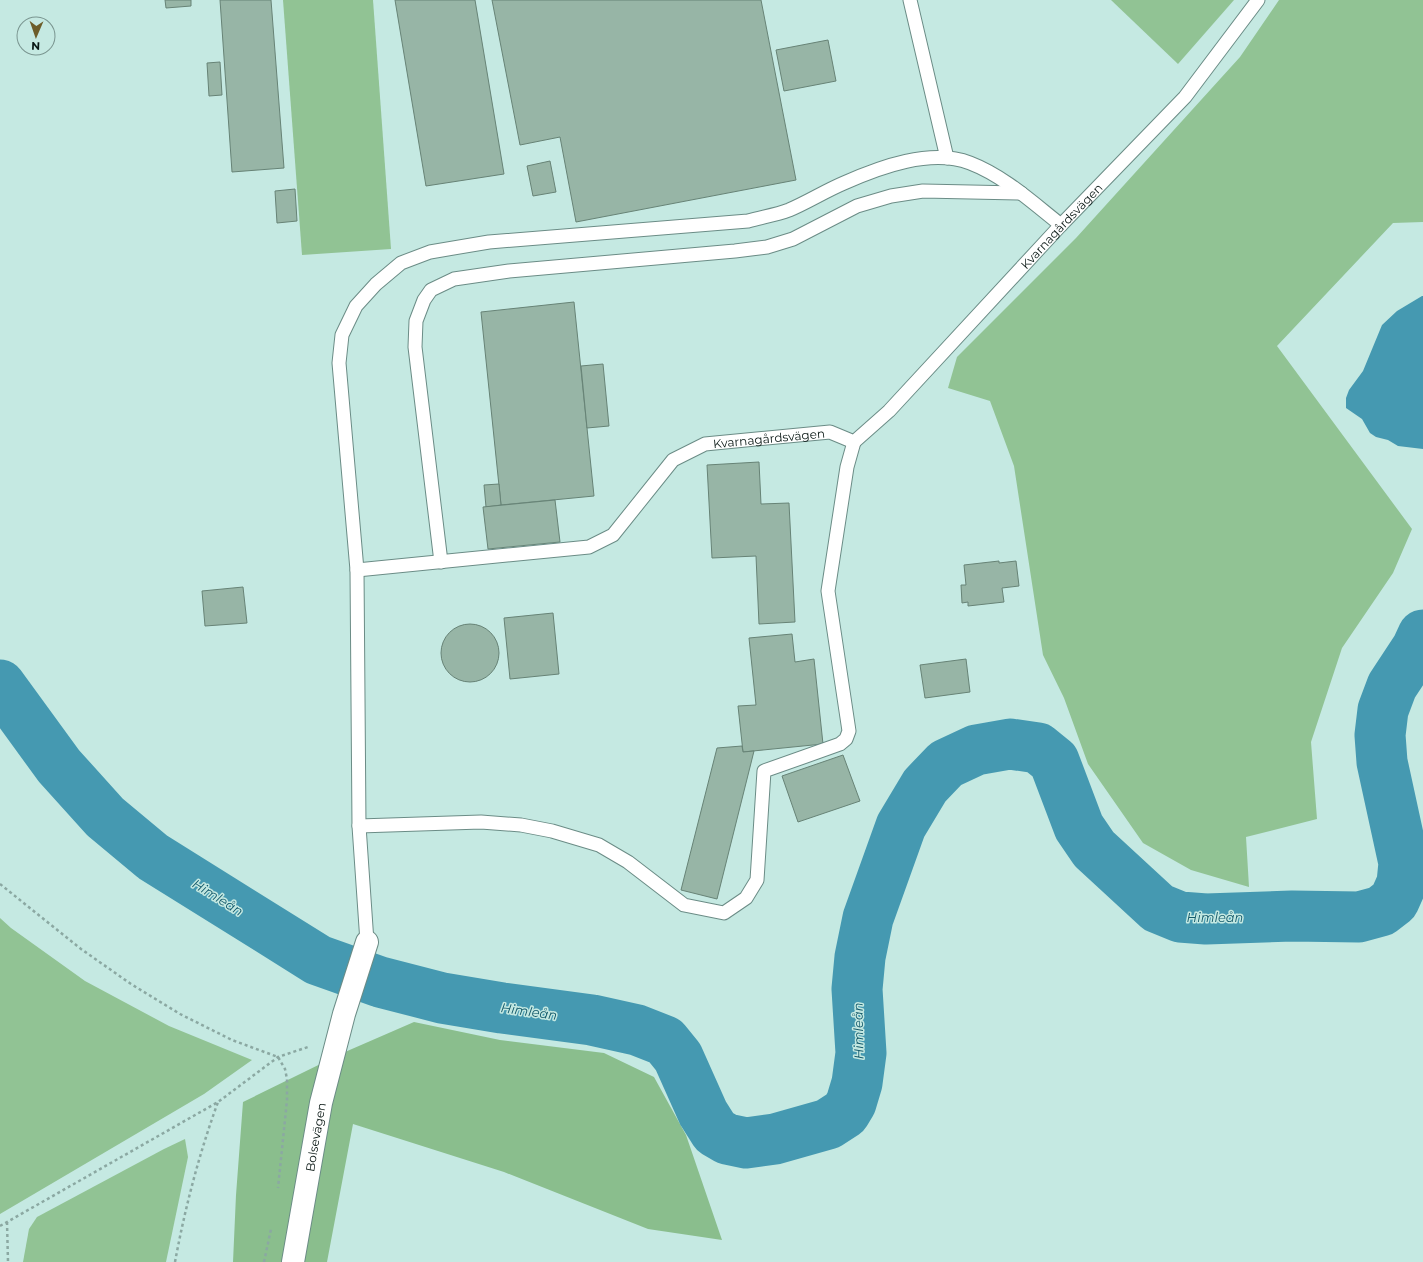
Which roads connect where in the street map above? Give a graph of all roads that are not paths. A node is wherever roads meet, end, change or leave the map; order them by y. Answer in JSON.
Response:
{"nodes":[{"id":1,"x":910,"y":0,"type":"edge"},
{"id":2,"x":1258,"y":0,"type":"edge"},
{"id":3,"x":947,"y":158,"type":"junction"},
{"id":4,"x":1021,"y":194,"type":"junction"},
{"id":5,"x":1061,"y":225,"type":"junction"},
{"id":6,"x":854,"y":442,"type":"junction"},
{"id":7,"x":441,"y":562,"type":"junction"},
{"id":8,"x":357,"y":570,"type":"junction"},
{"id":9,"x":359,"y":826,"type":"junction"},
{"id":10,"x":367,"y":942,"type":"joint"},
{"id":11,"x":293,"y":1262,"type":"edge"}],
"edges":[{"from":1,"to":3,"type":"lane"},
{"from":2,"to":5,"type":"lane","name":"Kvarnagårdsvägen"},
{"from":3,"to":4,"type":"lane"},
{"from":3,"to":8,"type":"lane"},
{"from":4,"to":5,"type":"lane"},
{"from":4,"to":7,"type":"lane"},
{"from":5,"to":6,"type":"lane","name":"Kvarnagårdsvägen"},
{"from":6,"to":7,"type":"lane","name":"Kvarnagårdsvägen"},
{"from":6,"to":9,"type":"lane"},
{"from":7,"to":8,"type":"lane"},
{"from":8,"to":9,"type":"lane"},
{"from":9,"to":10,"type":"lane"},
{"from":10,"to":11,"type":"street","name":"Bolsevägen"}]}
